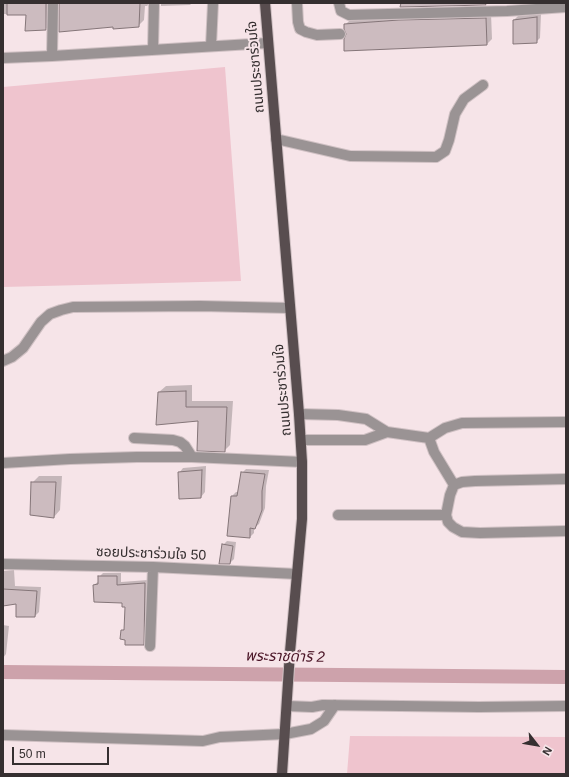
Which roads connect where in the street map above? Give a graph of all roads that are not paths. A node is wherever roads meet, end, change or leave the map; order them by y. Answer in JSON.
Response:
{"nodes":[{"id":1,"x":53,"y":3,"type":"edge"},
{"id":2,"x":154,"y":3,"type":"edge"},
{"id":3,"x":213,"y":3,"type":"edge"},
{"id":4,"x":265,"y":3,"type":"edge"},
{"id":5,"x":296,"y":3,"type":"edge"},
{"id":6,"x":559,"y":5,"type":"edge"},
{"id":7,"x":340,"y":7,"type":"edge"},
{"id":8,"x":340,"y":34,"type":"dead end"},
{"id":9,"x":268,"y":42,"type":"junction"},
{"id":10,"x":211,"y":46,"type":"junction"},
{"id":11,"x":153,"y":50,"type":"junction"},
{"id":12,"x":52,"y":56,"type":"junction"},
{"id":13,"x":3,"y":58,"type":"edge"},
{"id":14,"x":483,"y":85,"type":"dead end"},
{"id":15,"x":276,"y":139,"type":"junction"},
{"id":16,"x":290,"y":308,"type":"junction"},
{"id":17,"x":3,"y":361,"type":"edge"},
{"id":18,"x":299,"y":414,"type":"junction"},
{"id":19,"x":566,"y":422,"type":"edge"},
{"id":20,"x":387,"y":432,"type":"junction"},
{"id":21,"x":134,"y":438,"type":"dead end"},
{"id":22,"x":429,"y":438,"type":"junction"},
{"id":23,"x":301,"y":440,"type":"junction"},
{"id":24,"x":192,"y":457,"type":"junction"},
{"id":25,"x":302,"y":462,"type":"junction"},
{"id":26,"x":3,"y":463,"type":"edge"},
{"id":27,"x":566,"y":479,"type":"edge"},
{"id":28,"x":454,"y":485,"type":"junction"},
{"id":29,"x":338,"y":515,"type":"dead end"},
{"id":30,"x":446,"y":515,"type":"junction"},
{"id":31,"x":566,"y":531,"type":"edge"},
{"id":32,"x":3,"y":564,"type":"edge"},
{"id":33,"x":153,"y":567,"type":"junction"},
{"id":34,"x":297,"y":574,"type":"junction"},
{"id":35,"x":150,"y":646,"type":"dead end"},
{"id":36,"x":335,"y":705,"type":"junction"},
{"id":37,"x":287,"y":706,"type":"junction"},
{"id":38,"x":566,"y":706,"type":"edge"},
{"id":39,"x":285,"y":734,"type":"junction"},
{"id":40,"x":3,"y":735,"type":"edge"},
{"id":41,"x":282,"y":774,"type":"edge"}],
"edges":[{"from":1,"to":12,"type":"street"},
{"from":2,"to":11,"type":"street"},
{"from":3,"to":10,"type":"street"},
{"from":4,"to":9,"type":"main road","name":"ถนนประชาร่วมใจ"},
{"from":5,"to":8,"type":"street"},
{"from":6,"to":7,"type":"street"},
{"from":9,"to":10,"type":"street"},
{"from":9,"to":15,"type":"main road","name":"ถนนประชาร่วมใจ"},
{"from":10,"to":11,"type":"street"},
{"from":11,"to":12,"type":"street"},
{"from":12,"to":13,"type":"street"},
{"from":14,"to":15,"type":"street"},
{"from":15,"to":16,"type":"main road","name":"ถนนประชาร่วมใจ"},
{"from":16,"to":17,"type":"street"},
{"from":16,"to":18,"type":"main road","name":"ถนนประชาร่วมใจ"},
{"from":18,"to":20,"type":"street"},
{"from":18,"to":23,"type":"main road","name":"ถนนประชาร่วมใจ"},
{"from":19,"to":22,"type":"street"},
{"from":20,"to":22,"type":"street"},
{"from":20,"to":23,"type":"street"},
{"from":21,"to":24,"type":"street"},
{"from":22,"to":28,"type":"street"},
{"from":23,"to":25,"type":"main road","name":"ถนนประชาร่วมใจ"},
{"from":24,"to":25,"type":"street"},
{"from":24,"to":26,"type":"street"},
{"from":25,"to":34,"type":"main road","name":"ถนนประชาร่วมใจ"},
{"from":27,"to":28,"type":"street"},
{"from":28,"to":30,"type":"street"},
{"from":29,"to":30,"type":"street"},
{"from":30,"to":31,"type":"street"},
{"from":32,"to":33,"type":"street","name":"ซอยประชาร่วมใจ 50"},
{"from":33,"to":34,"type":"street","name":"ซอยประชาร่วมใจ 50"},
{"from":33,"to":35,"type":"street"},
{"from":34,"to":37,"type":"main road","name":"ถนนประชาร่วมใจ"},
{"from":36,"to":37,"type":"street"},
{"from":36,"to":38,"type":"street"},
{"from":36,"to":39,"type":"street"},
{"from":37,"to":39,"type":"main road","name":"ถนนประชาร่วมใจ"},
{"from":39,"to":40,"type":"street"},
{"from":39,"to":41,"type":"main road","name":"ถนนประชาร่วมใจ"}]}
